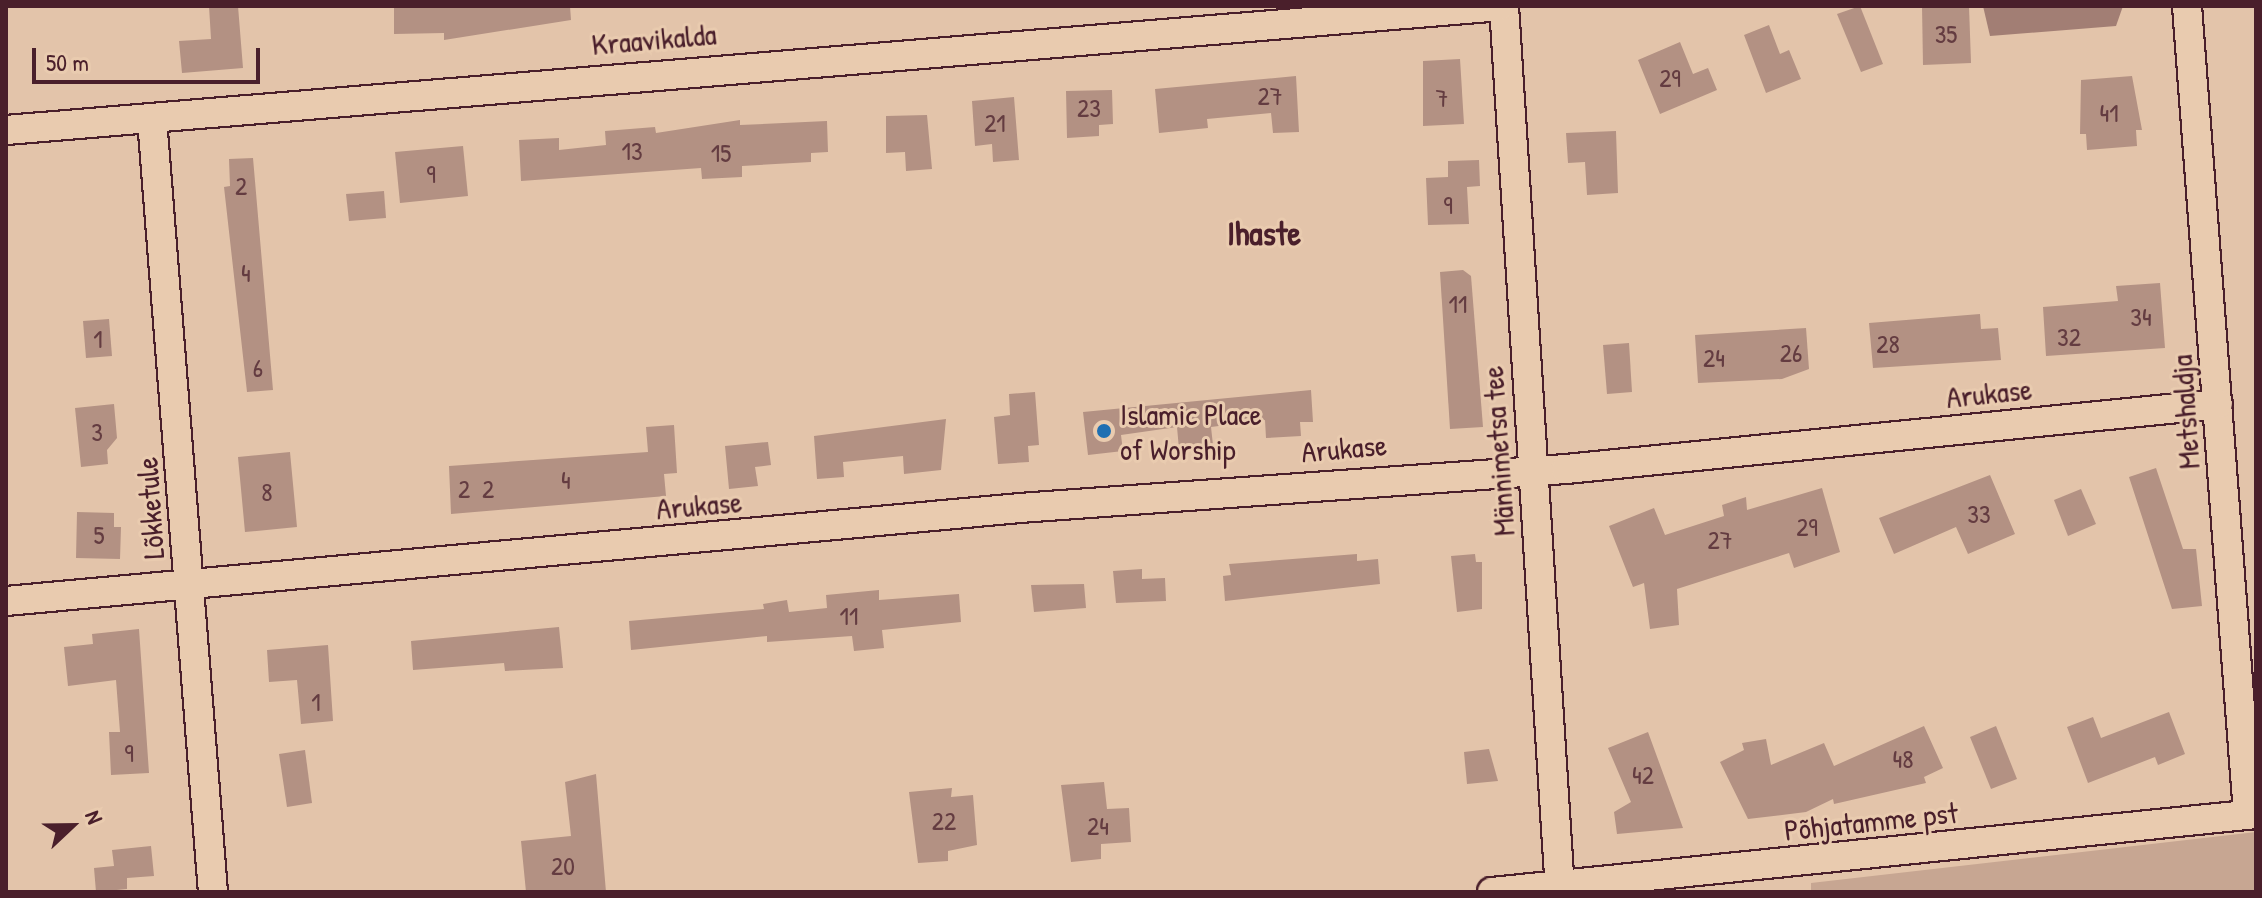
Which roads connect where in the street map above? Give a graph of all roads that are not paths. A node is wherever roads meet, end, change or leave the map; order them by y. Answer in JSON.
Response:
{"nodes":[{"id":1,"x":1502,"y":6,"type":"edge"},
{"id":2,"x":2187,"y":6,"type":"edge"},
{"id":3,"x":152,"y":119,"type":"junction"},
{"id":4,"x":6,"y":130,"type":"edge"},
{"id":5,"x":2218,"y":404,"type":"junction"},
{"id":6,"x":1533,"y":468,"type":"junction"},
{"id":7,"x":189,"y":587,"type":"junction"},
{"id":8,"x":6,"y":601,"type":"edge"},
{"id":9,"x":2252,"y":814,"type":"edge"},
{"id":10,"x":1559,"y":889,"type":"edge"},
{"id":11,"x":213,"y":892,"type":"edge"},
{"id":12,"x":1492,"y":892,"type":"edge"}],
"edges":[{"from":1,"to":3,"type":"street","name":"Kraavikalda"},
{"from":1,"to":6,"type":"street","name":"Männimetsa tee"},
{"from":2,"to":5,"type":"street","name":"Metshaldja"},
{"from":3,"to":4,"type":"street","name":"Kraavikalda"},
{"from":3,"to":7,"type":"street","name":"Lõkketule"},
{"from":5,"to":6,"type":"street","name":"Arukase"},
{"from":5,"to":9,"type":"street","name":"Metshaldja"},
{"from":6,"to":7,"type":"street","name":"Arukase"},
{"from":6,"to":10,"type":"street","name":"Männimetsa tee"},
{"from":7,"to":8,"type":"street","name":"Arukase"},
{"from":7,"to":11,"type":"street","name":"Lõkketule"},
{"from":9,"to":10,"type":"street","name":"Põhjatamme pst"},
{"from":10,"to":12,"type":"street","name":"Põhjatamme pst"}]}
